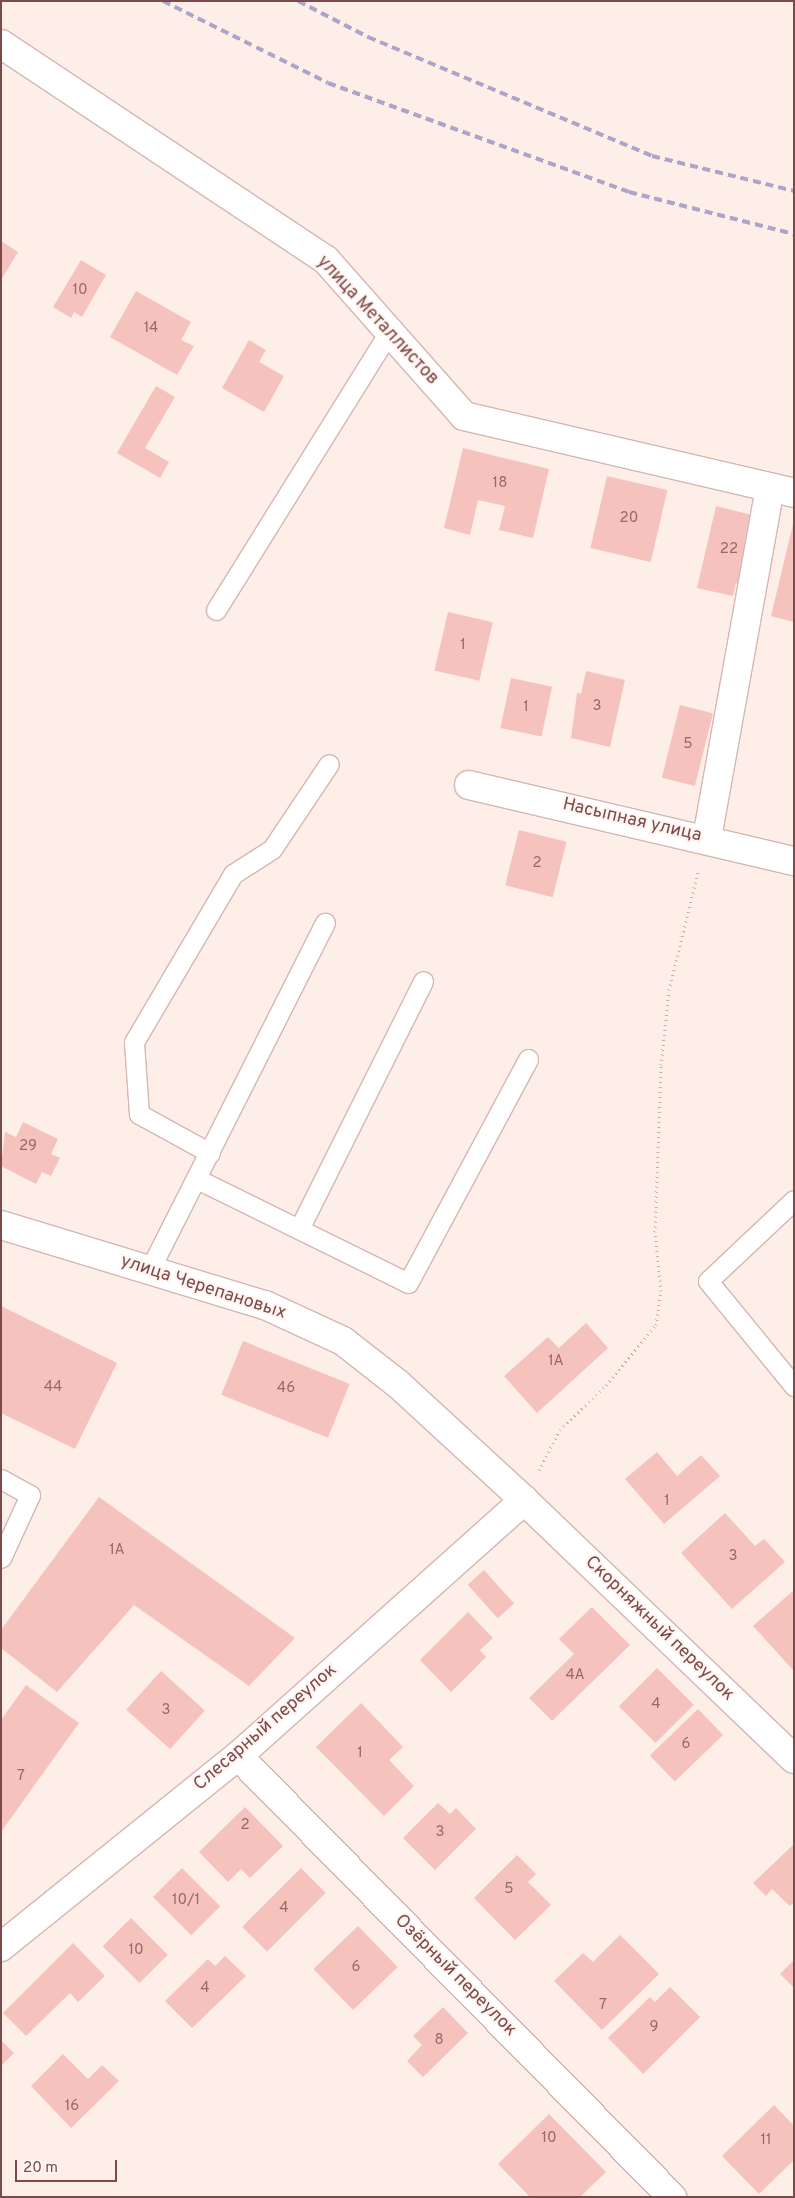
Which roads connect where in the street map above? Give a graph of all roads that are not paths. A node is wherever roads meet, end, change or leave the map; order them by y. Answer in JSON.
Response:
{"nodes":[{"id":1,"x":1,"y":44,"type":"edge"},
{"id":2,"x":389,"y":332,"type":"junction"},
{"id":3,"x":782,"y":490,"type":"edge"},
{"id":4,"x":216,"y":610,"type":"dead end"},
{"id":5,"x":329,"y":764,"type":"dead end"},
{"id":6,"x":469,"y":785,"type":"dead end"},
{"id":7,"x":707,"y":838,"type":"junction"},
{"id":8,"x":794,"y":861,"type":"edge"},
{"id":9,"x":325,"y":924,"type":"dead end"},
{"id":10,"x":423,"y":981,"type":"dead end"},
{"id":11,"x":528,"y":1059,"type":"dead end"},
{"id":12,"x":210,"y":1153,"type":"junction"},
{"id":13,"x":197,"y":1179,"type":"junction"},
{"id":14,"x":791,"y":1208,"type":"edge"},
{"id":15,"x":1,"y":1225,"type":"edge"},
{"id":16,"x":299,"y":1230,"type":"junction"},
{"id":17,"x":150,"y":1269,"type":"junction"},
{"id":18,"x":794,"y":1386,"type":"edge"},
{"id":19,"x":1,"y":1479,"type":"edge"},
{"id":20,"x":524,"y":1500,"type":"junction"},
{"id":21,"x":1,"y":1558,"type":"edge"},
{"id":22,"x":238,"y":1756,"type":"junction"},
{"id":23,"x":794,"y":1759,"type":"edge"},
{"id":24,"x":1,"y":1947,"type":"edge"},
{"id":25,"x":672,"y":2197,"type":"edge"}],
"edges":[{"from":1,"to":2,"type":"street","name":"улица Металлистов"},
{"from":2,"to":3,"type":"street","name":"улица Металлистов"},
{"from":2,"to":4,"type":"lane"},
{"from":3,"to":7,"type":"street"},
{"from":5,"to":12,"type":"lane"},
{"from":6,"to":7,"type":"street","name":"Насыпная улица"},
{"from":7,"to":8,"type":"street","name":"Насыпная улица"},
{"from":9,"to":12,"type":"lane"},
{"from":10,"to":16,"type":"lane"},
{"from":11,"to":16,"type":"lane"},
{"from":12,"to":13,"type":"lane"},
{"from":13,"to":16,"type":"lane"},
{"from":13,"to":17,"type":"lane"},
{"from":14,"to":18,"type":"lane"},
{"from":15,"to":17,"type":"street","name":"улица Черепановых"},
{"from":17,"to":20,"type":"street","name":"улица Черепановых"},
{"from":19,"to":21,"type":"lane"},
{"from":20,"to":22,"type":"street","name":"Слесарный переулок"},
{"from":20,"to":23,"type":"street","name":"Скорняжный переулок"},
{"from":22,"to":24,"type":"street","name":"Слесарный переулок"},
{"from":22,"to":25,"type":"street","name":"Озёрный переулок"}]}
